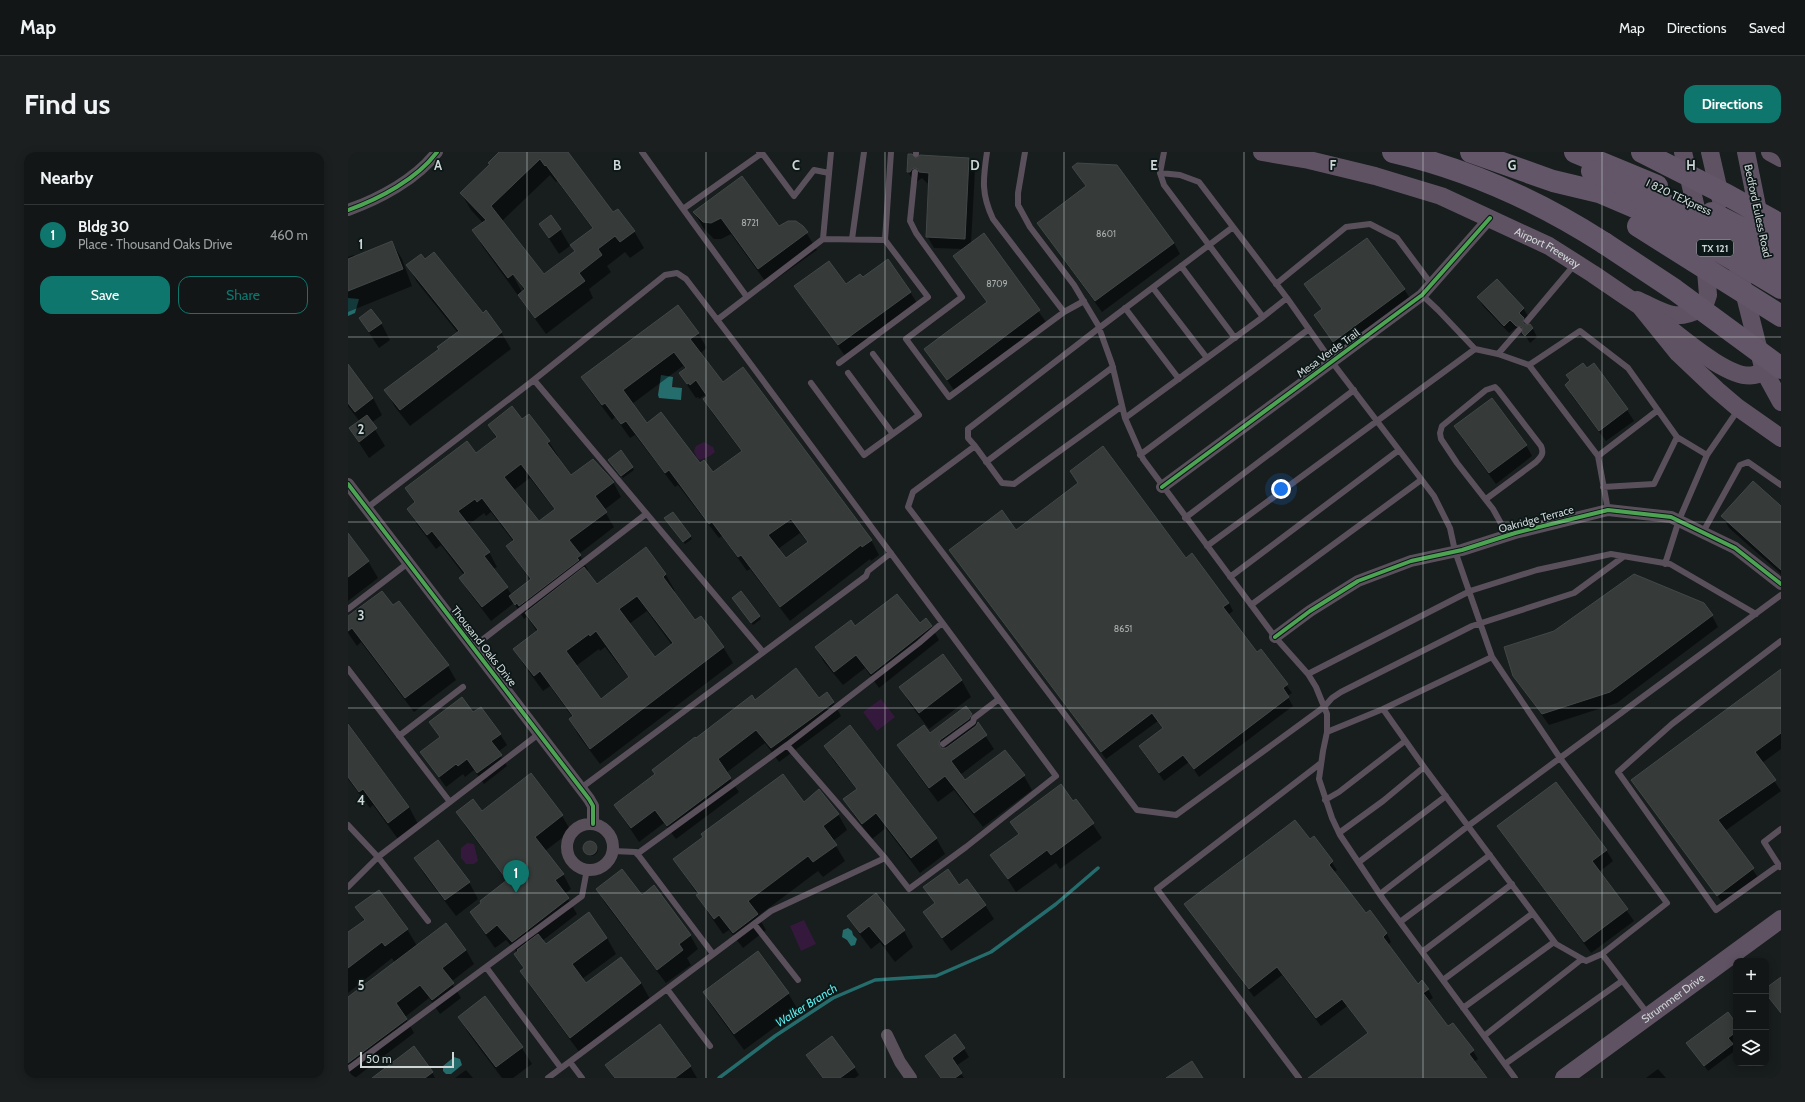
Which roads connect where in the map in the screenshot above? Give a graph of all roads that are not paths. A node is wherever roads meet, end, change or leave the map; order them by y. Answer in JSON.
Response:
{"nodes":[{"id":1,"x":437,"y":152,"type":"edge"},
{"id":2,"x":642,"y":152,"type":"edge"},
{"id":3,"x":831,"y":152,"type":"edge"},
{"id":4,"x":864,"y":152,"type":"edge"},
{"id":5,"x":891,"y":152,"type":"edge"},
{"id":6,"x":987,"y":152,"type":"edge"},
{"id":7,"x":1025,"y":152,"type":"edge"},
{"id":8,"x":1164,"y":152,"type":"edge"},
{"id":9,"x":1262,"y":152,"type":"edge"},
{"id":10,"x":1393,"y":152,"type":"edge"},
{"id":11,"x":1471,"y":152,"type":"edge"},
{"id":12,"x":1574,"y":152,"type":"edge"},
{"id":13,"x":1642,"y":152,"type":"edge"},
{"id":14,"x":1653,"y":152,"type":"edge"},
{"id":15,"x":1683,"y":152,"type":"edge"},
{"id":16,"x":1710,"y":152,"type":"edge"},
{"id":17,"x":1770,"y":152,"type":"edge"},
{"id":18,"x":760,"y":153,"type":"edge"},
{"id":19,"x":1746,"y":154,"type":"edge"},
{"id":20,"x":1781,"y":158,"type":"edge"},
{"id":21,"x":914,"y":172,"type":"dead end"},
{"id":22,"x":829,"y":173,"type":"junction"},
{"id":23,"x":1160,"y":173,"type":"junction"},
{"id":24,"x":683,"y":208,"type":"junction"},
{"id":25,"x":348,"y":210,"type":"edge"},
{"id":26,"x":1490,"y":218,"type":"junction"},
{"id":27,"x":1781,"y":218,"type":"edge"},
{"id":28,"x":1642,"y":219,"type":"junction"},
{"id":29,"x":1781,"y":225,"type":"edge"},
{"id":30,"x":1233,"y":227,"type":"junction"},
{"id":31,"x":824,"y":239,"type":"junction"},
{"id":32,"x":852,"y":239,"type":"junction"},
{"id":33,"x":885,"y":240,"type":"junction"},
{"id":34,"x":1209,"y":245,"type":"junction"},
{"id":35,"x":1781,"y":248,"type":"edge"},
{"id":36,"x":1576,"y":263,"type":"junction"},
{"id":37,"x":1181,"y":266,"type":"junction"},
{"id":38,"x":1781,"y":270,"type":"edge"},
{"id":39,"x":1276,"y":284,"type":"junction"},
{"id":40,"x":1432,"y":285,"type":"junction"},
{"id":41,"x":1153,"y":288,"type":"junction"},
{"id":42,"x":1781,"y":288,"type":"edge"},
{"id":43,"x":1620,"y":292,"type":"junction"},
{"id":44,"x":1422,"y":295,"type":"junction"},
{"id":45,"x":747,"y":297,"type":"junction"},
{"id":46,"x":1288,"y":298,"type":"junction"},
{"id":47,"x":1084,"y":301,"type":"junction"},
{"id":48,"x":1640,"y":306,"type":"junction"},
{"id":49,"x":1125,"y":308,"type":"junction"},
{"id":50,"x":1064,"y":312,"type":"junction"},
{"id":51,"x":1781,"y":312,"type":"edge"},
{"id":52,"x":1781,"y":316,"type":"edge"},
{"id":53,"x":1263,"y":317,"type":"junction"},
{"id":54,"x":717,"y":320,"type":"junction"},
{"id":55,"x":1527,"y":321,"type":"dead end"},
{"id":56,"x":1099,"y":328,"type":"junction"},
{"id":57,"x":1309,"y":329,"type":"junction"},
{"id":58,"x":1519,"y":330,"type":"dead end"},
{"id":59,"x":1235,"y":338,"type":"junction"},
{"id":60,"x":1475,"y":349,"type":"junction"},
{"id":61,"x":873,"y":354,"type":"dead end"},
{"id":62,"x":1498,"y":354,"type":"junction"},
{"id":63,"x":1207,"y":358,"type":"junction"},
{"id":64,"x":1781,"y":361,"type":"edge"},
{"id":65,"x":1332,"y":362,"type":"junction"},
{"id":66,"x":839,"y":363,"type":"dead end"},
{"id":67,"x":1529,"y":365,"type":"junction"},
{"id":68,"x":1113,"y":367,"type":"junction"},
{"id":69,"x":1773,"y":369,"type":"edge"},
{"id":70,"x":848,"y":373,"type":"dead end"},
{"id":71,"x":1180,"y":379,"type":"junction"},
{"id":72,"x":534,"y":380,"type":"junction"},
{"id":73,"x":811,"y":383,"type":"dead end"},
{"id":74,"x":1354,"y":390,"type":"junction"},
{"id":75,"x":1781,"y":402,"type":"edge"},
{"id":76,"x":1122,"y":406,"type":"junction"},
{"id":77,"x":1739,"y":408,"type":"junction"},
{"id":78,"x":1658,"y":410,"type":"junction"},
{"id":79,"x":1125,"y":418,"type":"junction"},
{"id":80,"x":1377,"y":421,"type":"junction"},
{"id":81,"x":893,"y":434,"type":"junction"},
{"id":82,"x":1677,"y":437,"type":"junction"},
{"id":83,"x":1781,"y":438,"type":"edge"},
{"id":84,"x":975,"y":446,"type":"junction"},
{"id":85,"x":1399,"y":450,"type":"junction"},
{"id":86,"x":1140,"y":455,"type":"junction"},
{"id":87,"x":1707,"y":455,"type":"junction"},
{"id":88,"x":1598,"y":456,"type":"junction"},
{"id":89,"x":986,"y":462,"type":"junction"},
{"id":90,"x":1421,"y":480,"type":"junction"},
{"id":91,"x":348,"y":484,"type":"edge"},
{"id":92,"x":1781,"y":485,"type":"edge"},
{"id":93,"x":1162,"y":487,"type":"junction"},
{"id":94,"x":1603,"y":487,"type":"junction"},
{"id":95,"x":1486,"y":499,"type":"junction"},
{"id":96,"x":367,"y":508,"type":"junction"},
{"id":97,"x":1608,"y":510,"type":"junction"},
{"id":98,"x":646,"y":514,"type":"junction"},
{"id":99,"x":1185,"y":518,"type":"junction"},
{"id":100,"x":1678,"y":520,"type":"junction"},
{"id":101,"x":1703,"y":532,"type":"junction"},
{"id":102,"x":1508,"y":536,"type":"junction"},
{"id":103,"x":1207,"y":546,"type":"junction"},
{"id":104,"x":1456,"y":551,"type":"junction"},
{"id":105,"x":891,"y":553,"type":"junction"},
{"id":106,"x":1623,"y":557,"type":"junction"},
{"id":107,"x":408,"y":563,"type":"junction"},
{"id":108,"x":1665,"y":564,"type":"junction"},
{"id":109,"x":1230,"y":577,"type":"junction"},
{"id":110,"x":1781,"y":584,"type":"edge"},
{"id":111,"x":1470,"y":591,"type":"junction"},
{"id":112,"x":1781,"y":595,"type":"edge"},
{"id":113,"x":1251,"y":605,"type":"junction"},
{"id":114,"x":348,"y":610,"type":"edge"},
{"id":115,"x":1756,"y":614,"type":"junction"},
{"id":116,"x":942,"y":623,"type":"junction"},
{"id":117,"x":1481,"y":623,"type":"junction"},
{"id":118,"x":1275,"y":637,"type":"junction"},
{"id":119,"x":1781,"y":641,"type":"edge"},
{"id":120,"x":473,"y":647,"type":"junction"},
{"id":121,"x":763,"y":652,"type":"junction"},
{"id":122,"x":1492,"y":657,"type":"junction"},
{"id":123,"x":348,"y":669,"type":"edge"},
{"id":124,"x":1308,"y":674,"type":"junction"},
{"id":125,"x":463,"y":687,"type":"dead end"},
{"id":126,"x":999,"y":699,"type":"junction"},
{"id":127,"x":1324,"y":707,"type":"junction"},
{"id":128,"x":1383,"y":709,"type":"junction"},
{"id":129,"x":1328,"y":732,"type":"junction"},
{"id":130,"x":540,"y":733,"type":"junction"},
{"id":131,"x":399,"y":736,"type":"junction"},
{"id":132,"x":1404,"y":741,"type":"junction"},
{"id":133,"x":944,"y":744,"type":"dead end"},
{"id":134,"x":787,"y":745,"type":"junction"},
{"id":135,"x":1560,"y":758,"type":"junction"},
{"id":136,"x":1321,"y":763,"type":"junction"},
{"id":137,"x":1424,"y":768,"type":"junction"},
{"id":138,"x":581,"y":788,"type":"junction"},
{"id":139,"x":1446,"y":796,"type":"junction"},
{"id":140,"x":1325,"y":800,"type":"junction"},
{"id":141,"x":450,"y":802,"type":"junction"},
{"id":142,"x":593,"y":824,"type":"junction"},
{"id":143,"x":348,"y":825,"type":"edge"},
{"id":144,"x":1468,"y":826,"type":"junction"},
{"id":145,"x":1781,"y":829,"type":"edge"},
{"id":146,"x":1339,"y":833,"type":"junction"},
{"id":147,"x":613,"y":851,"type":"junction"},
{"id":148,"x":637,"y":854,"type":"junction"},
{"id":149,"x":1490,"y":855,"type":"junction"},
{"id":150,"x":378,"y":857,"type":"junction"},
{"id":151,"x":885,"y":858,"type":"junction"},
{"id":152,"x":1359,"y":862,"type":"junction"},
{"id":153,"x":1780,"y":866,"type":"edge"},
{"id":154,"x":587,"y":869,"type":"junction"},
{"id":155,"x":1512,"y":884,"type":"junction"},
{"id":156,"x":348,"y":887,"type":"edge"},
{"id":157,"x":1380,"y":894,"type":"junction"},
{"id":158,"x":1533,"y":913,"type":"junction"},
{"id":159,"x":1781,"y":919,"type":"edge"},
{"id":160,"x":428,"y":920,"type":"dead end"},
{"id":161,"x":1400,"y":922,"type":"junction"},
{"id":162,"x":754,"y":924,"type":"junction"},
{"id":163,"x":1554,"y":942,"type":"junction"},
{"id":164,"x":1422,"y":952,"type":"junction"},
{"id":165,"x":713,"y":954,"type":"junction"},
{"id":166,"x":1602,"y":954,"type":"junction"},
{"id":167,"x":1582,"y":959,"type":"junction"},
{"id":168,"x":486,"y":967,"type":"junction"},
{"id":169,"x":798,"y":980,"type":"dead end"},
{"id":170,"x":1443,"y":980,"type":"junction"},
{"id":171,"x":1622,"y":981,"type":"junction"},
{"id":172,"x":667,"y":989,"type":"junction"},
{"id":173,"x":1463,"y":1008,"type":"junction"},
{"id":174,"x":1649,"y":1016,"type":"junction"},
{"id":175,"x":887,"y":1035,"type":"dead end"},
{"id":176,"x":1484,"y":1036,"type":"junction"},
{"id":177,"x":710,"y":1046,"type":"dead end"},
{"id":178,"x":570,"y":1062,"type":"junction"},
{"id":179,"x":1504,"y":1064,"type":"junction"},
{"id":180,"x":561,"y":1068,"type":"junction"},
{"id":181,"x":348,"y":1069,"type":"edge"},
{"id":182,"x":548,"y":1078,"type":"edge"},
{"id":183,"x":582,"y":1078,"type":"edge"},
{"id":184,"x":911,"y":1078,"type":"edge"},
{"id":185,"x":1299,"y":1078,"type":"edge"},
{"id":186,"x":1515,"y":1078,"type":"edge"},
{"id":187,"x":1564,"y":1078,"type":"edge"}],
"edges":[{"from":1,"to":25,"type":"street"},
{"from":2,"to":24,"type":"lane"},
{"from":3,"to":22,"type":"lane"},
{"from":4,"to":32,"type":"lane"},
{"from":5,"to":33,"type":"lane"},
{"from":6,"to":50,"type":"lane"},
{"from":7,"to":47,"type":"lane"},
{"from":8,"to":23,"type":"lane"},
{"from":9,"to":26,"type":"main road","name":"Airport Freeway"},
{"from":10,"to":69,"type":"highway","bridge":true},
{"from":11,"to":28,"type":"highway"},
{"from":12,"to":35,"type":"highway","name":"I 820 TEXpress","bridge":true},
{"from":12,"to":38,"type":"highway","bridge":true},
{"from":13,"to":29,"type":"highway","bridge":true},
{"from":14,"to":27,"type":"highway"},
{"from":15,"to":43,"type":"main road"},
{"from":16,"to":69,"type":"main road"},
{"from":17,"to":20,"type":"main road"},
{"from":18,"to":22,"type":"lane"},
{"from":18,"to":24,"type":"lane"},
{"from":19,"to":51,"type":"main road","name":"Bedford Euless Road"},
{"from":21,"to":50,"type":"lane"},
{"from":22,"to":31,"type":"lane"},
{"from":23,"to":30,"type":"lane"},
{"from":23,"to":34,"type":"lane"},
{"from":24,"to":45,"type":"lane"},
{"from":26,"to":36,"type":"main road","name":"Airport Freeway"},
{"from":26,"to":40,"type":"street","name":"Mesa Verde Trail"},
{"from":28,"to":42,"type":"highway","number":"TX 121","bridge":true},
{"from":28,"to":52,"type":"highway","bridge":true},
{"from":30,"to":34,"type":"lane"},
{"from":30,"to":39,"type":"lane"},
{"from":31,"to":32,"type":"lane"},
{"from":31,"to":45,"type":"lane"},
{"from":32,"to":33,"type":"lane"},
{"from":33,"to":66,"type":"lane"},
{"from":34,"to":37,"type":"lane"},
{"from":34,"to":53,"type":"lane"},
{"from":36,"to":43,"type":"main road","name":"Airport Freeway"},
{"from":36,"to":55,"type":"lane"},
{"from":37,"to":41,"type":"lane"},
{"from":37,"to":59,"type":"lane"},
{"from":39,"to":40,"type":"lane"},
{"from":39,"to":46,"type":"lane"},
{"from":40,"to":44,"type":"street","name":"Mesa Verde Trail"},
{"from":41,"to":49,"type":"lane"},
{"from":41,"to":63,"type":"lane"},
{"from":43,"to":48,"type":"main road","name":"Airport Freeway"},
{"from":44,"to":60,"type":"lane"},
{"from":44,"to":65,"type":"street","name":"Mesa Verde Trail"},
{"from":45,"to":54,"type":"lane"},
{"from":46,"to":53,"type":"lane"},
{"from":46,"to":57,"type":"lane"},
{"from":47,"to":50,"type":"lane"},
{"from":47,"to":56,"type":"lane"},
{"from":48,"to":69,"type":"main road"},
{"from":48,"to":77,"type":"main road","name":"Airport Freeway"},
{"from":49,"to":56,"type":"lane"},
{"from":49,"to":71,"type":"lane"},
{"from":53,"to":59,"type":"lane"},
{"from":54,"to":72,"type":"lane"},
{"from":54,"to":105,"type":"lane"},
{"from":56,"to":68,"type":"lane"},
{"from":56,"to":84,"type":"lane"},
{"from":57,"to":65,"type":"lane"},
{"from":57,"to":86,"type":"lane"},
{"from":58,"to":62,"type":"lane"},
{"from":59,"to":63,"type":"lane"},
{"from":60,"to":62,"type":"lane"},
{"from":60,"to":80,"type":"lane"},
{"from":61,"to":81,"type":"lane"},
{"from":62,"to":67,"type":"lane"},
{"from":63,"to":71,"type":"lane"},
{"from":64,"to":69,"type":"main road"},
{"from":65,"to":74,"type":"lane"},
{"from":65,"to":93,"type":"street","name":"Mesa Verde Trail"},
{"from":67,"to":78,"type":"lane"},
{"from":67,"to":88,"type":"lane"},
{"from":68,"to":76,"type":"lane"},
{"from":68,"to":89,"type":"lane"},
{"from":69,"to":75,"type":"main road"},
{"from":70,"to":81,"type":"lane"},
{"from":71,"to":79,"type":"lane"},
{"from":72,"to":96,"type":"lane"},
{"from":72,"to":98,"type":"lane"},
{"from":73,"to":81,"type":"lane"},
{"from":74,"to":80,"type":"lane"},
{"from":74,"to":99,"type":"lane"},
{"from":76,"to":79,"type":"lane"},
{"from":76,"to":89,"type":"lane"},
{"from":77,"to":83,"type":"main road","name":"Airport Freeway"},
{"from":77,"to":87,"type":"lane"},
{"from":78,"to":82,"type":"lane"},
{"from":78,"to":88,"type":"lane"},
{"from":79,"to":86,"type":"lane"},
{"from":80,"to":85,"type":"lane"},
{"from":80,"to":103,"type":"lane"},
{"from":82,"to":87,"type":"lane"},
{"from":82,"to":94,"type":"lane"},
{"from":84,"to":89,"type":"lane"},
{"from":84,"to":127,"type":"lane"},
{"from":85,"to":90,"type":"lane"},
{"from":85,"to":109,"type":"lane"},
{"from":86,"to":93,"type":"lane"},
{"from":87,"to":100,"type":"lane"},
{"from":88,"to":94,"type":"lane"},
{"from":90,"to":104,"type":"lane"},
{"from":90,"to":113,"type":"lane"},
{"from":91,"to":96,"type":"street","name":"Thousand Oaks Drive"},
{"from":92,"to":101,"type":"lane"},
{"from":93,"to":99,"type":"lane"},
{"from":94,"to":97,"type":"lane"},
{"from":95,"to":95,"type":"lane"},
{"from":95,"to":102,"type":"lane"},
{"from":96,"to":107,"type":"street","name":"Thousand Oaks Drive"},
{"from":97,"to":100,"type":"street","name":"Oakridge Terrace"},
{"from":97,"to":102,"type":"street","name":"Oakridge Terrace"},
{"from":98,"to":120,"type":"lane"},
{"from":98,"to":121,"type":"lane"},
{"from":99,"to":103,"type":"lane"},
{"from":100,"to":101,"type":"street","name":"Oakridge Terrace"},
{"from":100,"to":108,"type":"lane"},
{"from":101,"to":110,"type":"street","name":"Oakridge Terrace"},
{"from":102,"to":104,"type":"street","name":"Oakridge Terrace"},
{"from":103,"to":109,"type":"lane"},
{"from":104,"to":111,"type":"lane"},
{"from":104,"to":118,"type":"street","name":"Oakridge Terrace"},
{"from":105,"to":116,"type":"lane"},
{"from":105,"to":121,"type":"lane"},
{"from":106,"to":108,"type":"lane"},
{"from":106,"to":111,"type":"lane"},
{"from":106,"to":117,"type":"lane"},
{"from":107,"to":114,"type":"lane"},
{"from":107,"to":120,"type":"street","name":"Thousand Oaks Drive"},
{"from":108,"to":115,"type":"lane"},
{"from":109,"to":113,"type":"lane"},
{"from":111,"to":117,"type":"lane"},
{"from":111,"to":124,"type":"lane"},
{"from":112,"to":115,"type":"lane"},
{"from":113,"to":118,"type":"lane"},
{"from":115,"to":135,"type":"lane"},
{"from":116,"to":126,"type":"lane"},
{"from":116,"to":134,"type":"lane"},
{"from":117,"to":122,"type":"lane"},
{"from":117,"to":127,"type":"lane"},
{"from":118,"to":124,"type":"lane"},
{"from":119,"to":153,"type":"lane"},
{"from":120,"to":130,"type":"street","name":"Thousand Oaks Drive"},
{"from":121,"to":138,"type":"lane"},
{"from":122,"to":128,"type":"lane"},
{"from":122,"to":135,"type":"lane"},
{"from":123,"to":131,"type":"lane"},
{"from":124,"to":127,"type":"lane"},
{"from":125,"to":131,"type":"lane"},
{"from":126,"to":133,"type":"lane"},
{"from":126,"to":151,"type":"lane"},
{"from":127,"to":129,"type":"lane"},
{"from":128,"to":129,"type":"lane"},
{"from":128,"to":132,"type":"lane"},
{"from":129,"to":136,"type":"lane"},
{"from":130,"to":138,"type":"street","name":"Thousand Oaks Drive"},
{"from":130,"to":141,"type":"lane"},
{"from":131,"to":141,"type":"lane"},
{"from":132,"to":137,"type":"lane"},
{"from":132,"to":140,"type":"lane"},
{"from":134,"to":148,"type":"lane"},
{"from":134,"to":151,"type":"lane"},
{"from":135,"to":144,"type":"lane"},
{"from":135,"to":166,"type":"lane"},
{"from":136,"to":140,"type":"lane"},
{"from":136,"to":185,"type":"lane"},
{"from":137,"to":139,"type":"lane"},
{"from":137,"to":146,"type":"lane"},
{"from":138,"to":142,"type":"street","name":"Thousand Oaks Drive"},
{"from":139,"to":144,"type":"lane"},
{"from":139,"to":152,"type":"lane"},
{"from":140,"to":146,"type":"lane"},
{"from":141,"to":150,"type":"lane"},
{"from":142,"to":147,"type":"street"},
{"from":142,"to":154,"type":"street"},
{"from":143,"to":150,"type":"lane"},
{"from":144,"to":149,"type":"lane"},
{"from":144,"to":157,"type":"lane"},
{"from":145,"to":153,"type":"lane"},
{"from":146,"to":152,"type":"lane"},
{"from":147,"to":148,"type":"lane"},
{"from":147,"to":154,"type":"street"},
{"from":148,"to":165,"type":"lane"},
{"from":149,"to":155,"type":"lane"},
{"from":149,"to":161,"type":"lane"},
{"from":150,"to":156,"type":"lane"},
{"from":150,"to":160,"type":"lane"},
{"from":151,"to":162,"type":"lane"},
{"from":152,"to":157,"type":"lane"},
{"from":154,"to":168,"type":"lane"},
{"from":155,"to":158,"type":"lane"},
{"from":155,"to":164,"type":"lane"},
{"from":157,"to":161,"type":"lane"},
{"from":158,"to":163,"type":"lane"},
{"from":158,"to":170,"type":"lane"},
{"from":159,"to":174,"type":"main road","name":"Strummer Drive"},
{"from":161,"to":164,"type":"lane"},
{"from":162,"to":165,"type":"lane"},
{"from":162,"to":169,"type":"lane"},
{"from":163,"to":167,"type":"lane"},
{"from":163,"to":173,"type":"lane"},
{"from":164,"to":170,"type":"lane"},
{"from":165,"to":172,"type":"lane"},
{"from":166,"to":167,"type":"lane"},
{"from":166,"to":171,"type":"lane"},
{"from":167,"to":176,"type":"lane"},
{"from":168,"to":180,"type":"lane"},
{"from":168,"to":181,"type":"lane"},
{"from":170,"to":173,"type":"lane"},
{"from":171,"to":174,"type":"lane"},
{"from":171,"to":179,"type":"lane"},
{"from":172,"to":177,"type":"lane"},
{"from":172,"to":178,"type":"lane"},
{"from":173,"to":176,"type":"lane"},
{"from":174,"to":187,"type":"main road","name":"Strummer Drive"},
{"from":175,"to":184,"type":"street"},
{"from":176,"to":179,"type":"lane"},
{"from":178,"to":180,"type":"lane"},
{"from":178,"to":183,"type":"lane"},
{"from":179,"to":186,"type":"lane"},
{"from":180,"to":182,"type":"lane"}]}
